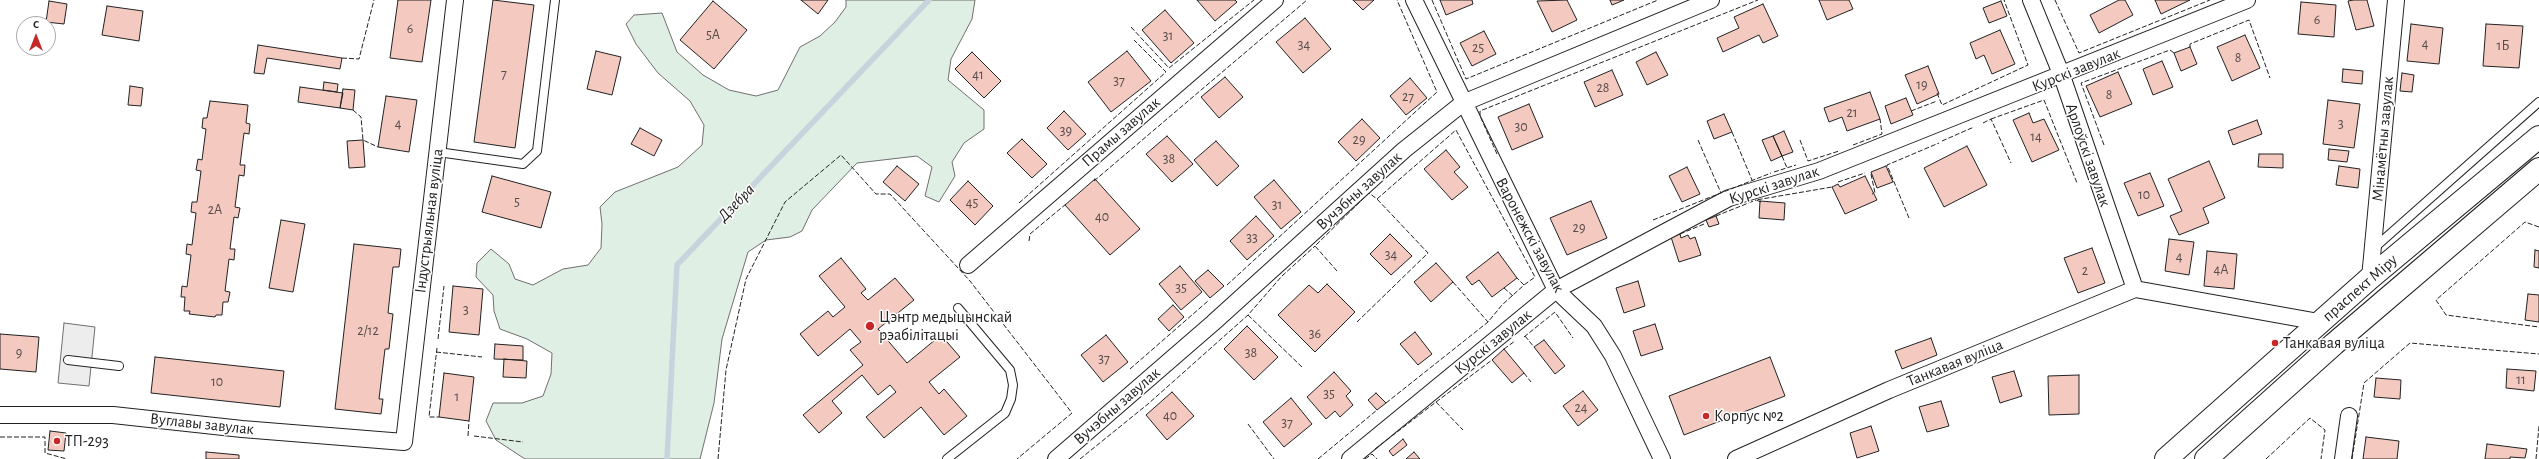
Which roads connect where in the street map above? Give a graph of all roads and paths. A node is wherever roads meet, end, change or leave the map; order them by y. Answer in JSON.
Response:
{"nodes":[{"id":1,"x":455,"y":0,"type":"edge"},
{"id":2,"x":554,"y":0,"type":"edge"},
{"id":3,"x":1275,"y":0,"type":"edge"},
{"id":4,"x":1414,"y":0,"type":"edge"},
{"id":5,"x":1711,"y":0,"type":"edge"},
{"id":6,"x":2031,"y":0,"type":"edge"},
{"id":7,"x":2247,"y":0,"type":"edge"},
{"id":8,"x":2396,"y":0,"type":"edge"},
{"id":9,"x":2062,"y":76,"type":"junction"},
{"id":10,"x":2539,"y":102,"type":"edge"},
{"id":11,"x":1463,"y":103,"type":"junction"},
{"id":12,"x":2539,"y":137,"type":"edge"},
{"id":13,"x":438,"y":152,"type":"junction"},
{"id":14,"x":2539,"y":169,"type":"edge"},
{"id":15,"x":2372,"y":250,"type":"junction"},
{"id":16,"x":968,"y":265,"type":"dead end"},
{"id":17,"x":2370,"y":278,"type":"junction"},
{"id":18,"x":2135,"y":289,"type":"junction"},
{"id":19,"x":1556,"y":290,"type":"junction"},
{"id":20,"x":958,"y":308,"type":"dead end"},
{"id":21,"x":2320,"y":322,"type":"junction"},
{"id":22,"x":68,"y":360,"type":"dead end"},
{"id":23,"x":119,"y":366,"type":"dead end"},
{"id":24,"x":0,"y":415,"type":"edge"},
{"id":25,"x":2348,"y":416,"type":"dead end"},
{"id":26,"x":404,"y":442,"type":"joint"},
{"id":27,"x":946,"y":459,"type":"edge"},
{"id":28,"x":1056,"y":459,"type":"edge"},
{"id":29,"x":1350,"y":459,"type":"edge"},
{"id":30,"x":1662,"y":459,"type":"edge"},
{"id":31,"x":1736,"y":459,"type":"edge"},
{"id":32,"x":2166,"y":459,"type":"edge"},
{"id":33,"x":2206,"y":459,"type":"edge"},
{"id":34,"x":2343,"y":459,"type":"edge"}],
"edges":[{"from":1,"to":13,"type":"street","name":"Індустрыяльная вуліца"},
{"from":2,"to":13,"type":"lane"},
{"from":3,"to":16,"type":"street","name":"Прамы завулак"},
{"from":4,"to":11,"type":"street","name":"Варонежскі завулак"},
{"from":5,"to":11,"type":"street","name":"Вучэбны завулак"},
{"from":6,"to":9,"type":"street","name":"Арлоўскі завулак"},
{"from":7,"to":9,"type":"street","name":"Курскі завулак"},
{"from":8,"to":15,"type":"street","name":"Мінамётны завулак"},
{"from":9,"to":18,"type":"street","name":"Арлоўскі завулак"},
{"from":9,"to":19,"type":"street","name":"Курскі завулак"},
{"from":10,"to":15,"type":"lane"},
{"from":11,"to":19,"type":"street","name":"Варонежскі завулак"},
{"from":11,"to":28,"type":"street","name":"Вучэбны завулак"},
{"from":12,"to":17,"type":"main road","name":"праспект Міру"},
{"from":13,"to":26,"type":"street","name":"Індустрыяльная вуліца"},
{"from":14,"to":33,"type":"main road","name":"праспект Міру"},
{"from":15,"to":17,"type":"street","name":"Мінамётны завулак"},
{"from":17,"to":21,"type":"main road","name":"праспект Міру"},
{"from":18,"to":21,"type":"street"},
{"from":18,"to":31,"type":"street","name":"Танкавая вуліца"},
{"from":19,"to":29,"type":"street","name":"Курскі завулак"},
{"from":19,"to":30,"type":"street","name":"Варонежскі завулак"},
{"from":20,"to":27,"type":"lane"},
{"from":21,"to":32,"type":"main road","name":"праспект Міру"},
{"from":22,"to":23,"type":"lane"},
{"from":24,"to":26,"type":"street","name":"Вуглавы завулак"},
{"from":25,"to":34,"type":"street"}]}
